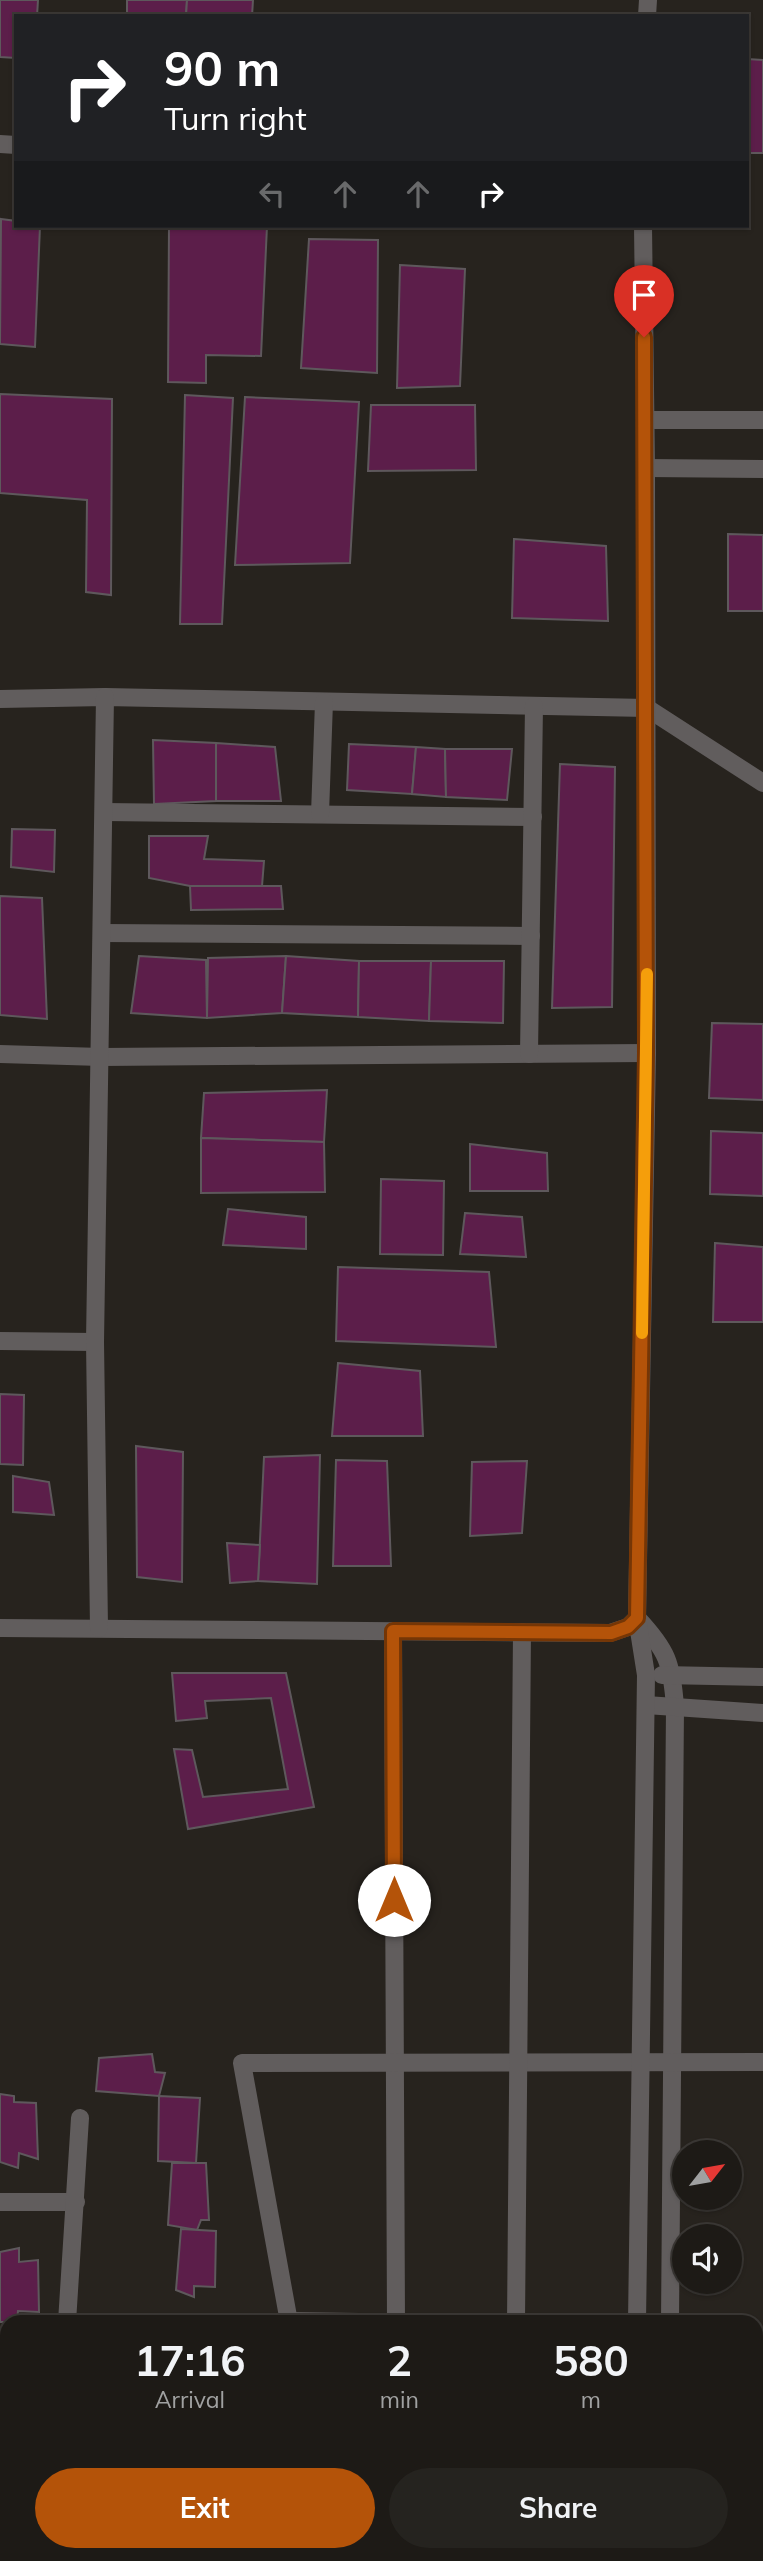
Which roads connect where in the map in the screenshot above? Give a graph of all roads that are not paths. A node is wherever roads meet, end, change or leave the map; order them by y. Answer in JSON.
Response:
{"nodes":[{"id":1,"x":643,"y":228,"type":"edge"},
{"id":2,"x":646,"y":420,"type":"junction"},
{"id":3,"x":763,"y":420,"type":"edge"},
{"id":4,"x":646,"y":468,"type":"junction"},
{"id":5,"x":763,"y":469,"type":"edge"},
{"id":6,"x":105,"y":697,"type":"junction"},
{"id":7,"x":0,"y":699,"type":"edge"},
{"id":8,"x":324,"y":702,"type":"junction"},
{"id":9,"x":534,"y":706,"type":"junction"},
{"id":10,"x":647,"y":708,"type":"junction"},
{"id":11,"x":763,"y":783,"type":"edge"},
{"id":12,"x":104,"y":812,"type":"junction"},
{"id":13,"x":320,"y":814,"type":"junction"},
{"id":14,"x":533,"y":817,"type":"junction"},
{"id":15,"x":102,"y":933,"type":"junction"},
{"id":16,"x":531,"y":936,"type":"junction"},
{"id":17,"x":646,"y":1053,"type":"junction"},
{"id":18,"x":0,"y":1054,"type":"edge"},
{"id":19,"x":529,"y":1054,"type":"junction"},
{"id":20,"x":101,"y":1057,"type":"junction"},
{"id":21,"x":0,"y":1341,"type":"edge"},
{"id":22,"x":95,"y":1342,"type":"junction"},
{"id":23,"x":637,"y":1618,"type":"junction"},
{"id":24,"x":0,"y":1628,"type":"edge"},
{"id":25,"x":99,"y":1628,"type":"junction"},
{"id":26,"x":393,"y":1631,"type":"junction"},
{"id":27,"x":522,"y":1632,"type":"junction"},
{"id":28,"x":646,"y":1675,"type":"junction"},
{"id":29,"x":673,"y":1675,"type":"junction"},
{"id":30,"x":763,"y":1677,"type":"edge"},
{"id":31,"x":646,"y":1705,"type":"junction"},
{"id":32,"x":675,"y":1707,"type":"junction"},
{"id":33,"x":763,"y":1713,"type":"edge"},
{"id":34,"x":395,"y":2061,"type":"junction"},
{"id":35,"x":642,"y":2062,"type":"junction"},
{"id":36,"x":763,"y":2062,"type":"edge"},
{"id":37,"x":673,"y":2063,"type":"junction"},
{"id":38,"x":518,"y":2064,"type":"junction"},
{"id":39,"x":80,"y":2118,"type":"dead end"},
{"id":40,"x":0,"y":2202,"type":"edge"},
{"id":41,"x":76,"y":2202,"type":"junction"},
{"id":42,"x":68,"y":2315,"type":"edge"},
{"id":43,"x":288,"y":2315,"type":"edge"},
{"id":44,"x":396,"y":2315,"type":"edge"},
{"id":45,"x":516,"y":2315,"type":"edge"},
{"id":46,"x":638,"y":2315,"type":"edge"},
{"id":47,"x":670,"y":2315,"type":"edge"}],
"edges":[{"from":1,"to":2,"type":"street"},
{"from":2,"to":3,"type":"street"},
{"from":2,"to":4,"type":"street"},
{"from":4,"to":5,"type":"street"},
{"from":4,"to":10,"type":"street"},
{"from":6,"to":7,"type":"street"},
{"from":6,"to":8,"type":"street"},
{"from":6,"to":12,"type":"street"},
{"from":8,"to":9,"type":"street"},
{"from":8,"to":13,"type":"street"},
{"from":9,"to":10,"type":"street"},
{"from":9,"to":14,"type":"street"},
{"from":10,"to":11,"type":"street"},
{"from":10,"to":17,"type":"street"},
{"from":12,"to":13,"type":"street"},
{"from":12,"to":15,"type":"street"},
{"from":13,"to":14,"type":"street"},
{"from":14,"to":16,"type":"street"},
{"from":15,"to":16,"type":"street"},
{"from":15,"to":20,"type":"street"},
{"from":16,"to":19,"type":"street"},
{"from":17,"to":19,"type":"street"},
{"from":17,"to":23,"type":"street"},
{"from":18,"to":20,"type":"street"},
{"from":19,"to":20,"type":"street"},
{"from":20,"to":22,"type":"street"},
{"from":21,"to":22,"type":"street"},
{"from":22,"to":25,"type":"street"},
{"from":23,"to":27,"type":"street"},
{"from":23,"to":28,"type":"street"},
{"from":23,"to":29,"type":"street"},
{"from":24,"to":25,"type":"street"},
{"from":25,"to":26,"type":"street"},
{"from":26,"to":27,"type":"street"},
{"from":26,"to":34,"type":"street"},
{"from":27,"to":38,"type":"street"},
{"from":28,"to":29,"type":"street"},
{"from":28,"to":31,"type":"street"},
{"from":29,"to":30,"type":"street"},
{"from":29,"to":32,"type":"street"},
{"from":31,"to":32,"type":"street"},
{"from":31,"to":35,"type":"street"},
{"from":32,"to":33,"type":"street"},
{"from":32,"to":37,"type":"street"},
{"from":34,"to":38,"type":"street"},
{"from":34,"to":43,"type":"street"},
{"from":34,"to":44,"type":"street"},
{"from":35,"to":37,"type":"street"},
{"from":35,"to":38,"type":"street"},
{"from":35,"to":46,"type":"street"},
{"from":36,"to":37,"type":"street"},
{"from":37,"to":47,"type":"street"},
{"from":38,"to":45,"type":"street"},
{"from":39,"to":41,"type":"street"},
{"from":40,"to":41,"type":"street"},
{"from":41,"to":42,"type":"street"}]}
